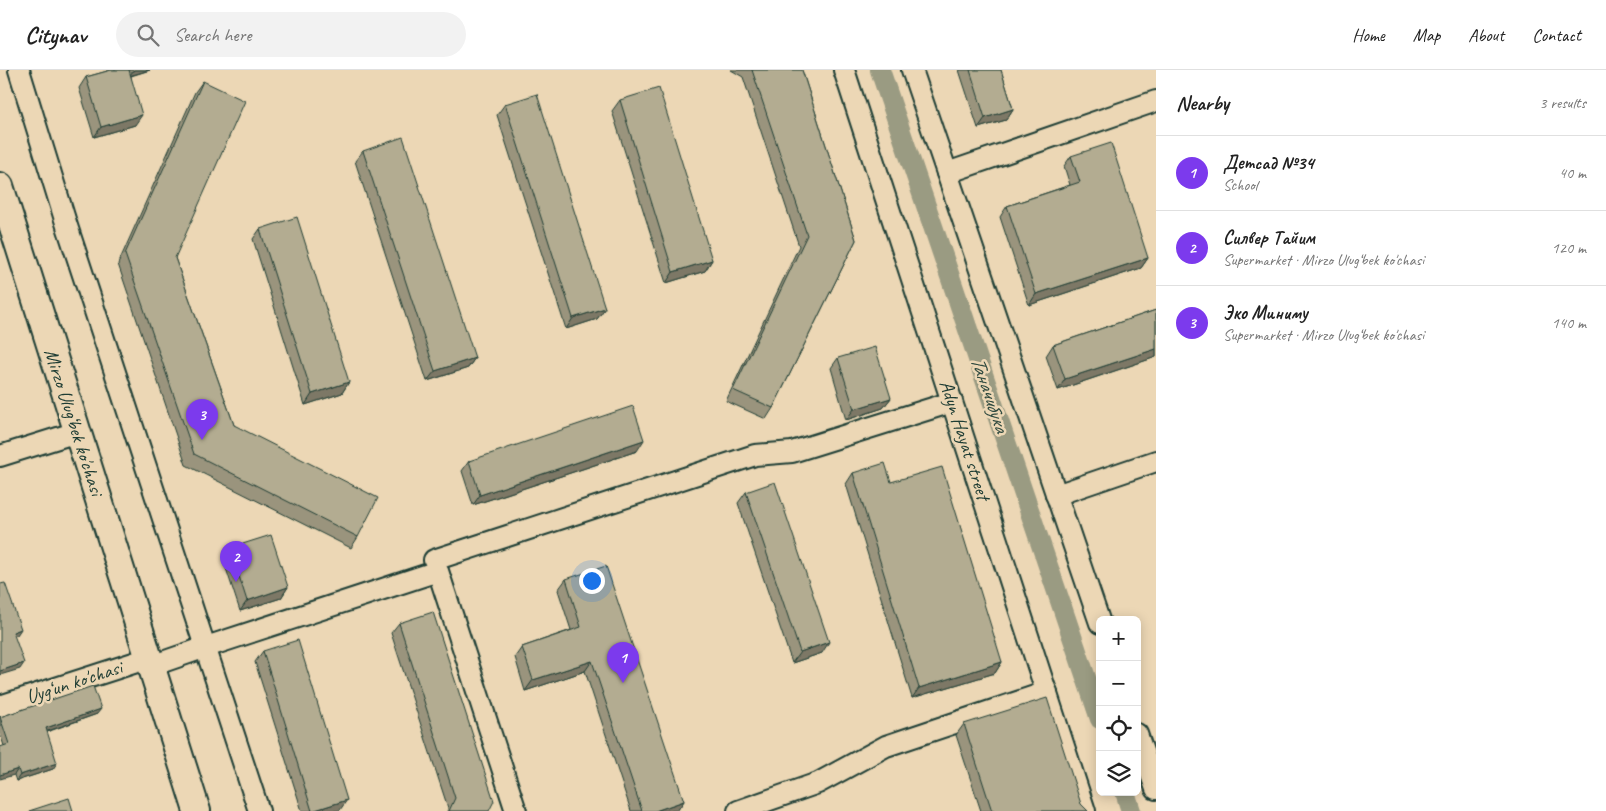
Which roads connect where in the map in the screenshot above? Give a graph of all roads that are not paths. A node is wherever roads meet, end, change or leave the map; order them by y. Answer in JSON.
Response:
{"nodes":[{"id":1,"x":19,"y":70,"type":"edge"},
{"id":2,"x":844,"y":70,"type":"edge"},
{"id":3,"x":912,"y":70,"type":"edge"},
{"id":4,"x":1156,"y":101,"type":"edge"},
{"id":5,"x":947,"y":173,"type":"junction"},
{"id":6,"x":0,"y":186,"type":"edge"},
{"id":7,"x":6,"y":228,"type":"edge"},
{"id":8,"x":952,"y":402,"type":"junction"},
{"id":9,"x":77,"y":432,"type":"junction"},
{"id":10,"x":0,"y":456,"type":"edge"},
{"id":11,"x":1156,"y":461,"type":"edge"},
{"id":12,"x":1056,"y":495,"type":"junction"},
{"id":13,"x":434,"y":560,"type":"dead end"},
{"id":14,"x":1098,"y":616,"type":"edge"},
{"id":15,"x":206,"y":646,"type":"junction"},
{"id":16,"x":150,"y":662,"type":"junction"},
{"id":17,"x":1047,"y":692,"type":"junction"},
{"id":18,"x":0,"y":706,"type":"edge"},
{"id":19,"x":1141,"y":746,"type":"edge"},
{"id":20,"x":1156,"y":789,"type":"edge"},
{"id":21,"x":197,"y":811,"type":"edge"},
{"id":22,"x":259,"y":811,"type":"edge"},
{"id":23,"x":516,"y":811,"type":"edge"},
{"id":24,"x":738,"y":811,"type":"edge"},
{"id":25,"x":1085,"y":811,"type":"edge"}],
"edges":[{"from":1,"to":15,"type":"street"},
{"from":2,"to":8,"type":"street","name":"Adyn Hayat street"},
{"from":3,"to":5,"type":"street"},
{"from":4,"to":5,"type":"street"},
{"from":5,"to":12,"type":"street"},
{"from":6,"to":7,"type":"main road","name":"Mirzo Ulug‘bek ko'chasi"},
{"from":7,"to":9,"type":"main road","name":"Mirzo Ulug‘bek ko'chasi"},
{"from":8,"to":13,"type":"street"},
{"from":8,"to":17,"type":"street","name":"Adyn Hayat street"},
{"from":9,"to":10,"type":"street"},
{"from":9,"to":16,"type":"main road","name":"Mirzo Ulug‘bek ko'chasi"},
{"from":11,"to":12,"type":"street"},
{"from":12,"to":14,"type":"street"},
{"from":15,"to":16,"type":"street","name":"Uyg‘un ko'chasi"},
{"from":15,"to":22,"type":"street"},
{"from":15,"to":23,"type":"street","name":"Uyg‘un ko'chasi"},
{"from":16,"to":18,"type":"street","name":"Uyg‘un ko'chasi"},
{"from":16,"to":21,"type":"main road","name":"Mirzo Ulug‘bek ko'chasi"},
{"from":17,"to":24,"type":"street"},
{"from":17,"to":25,"type":"street","name":"Adyn Hayat street"},
{"from":19,"to":20,"type":"street"}]}
